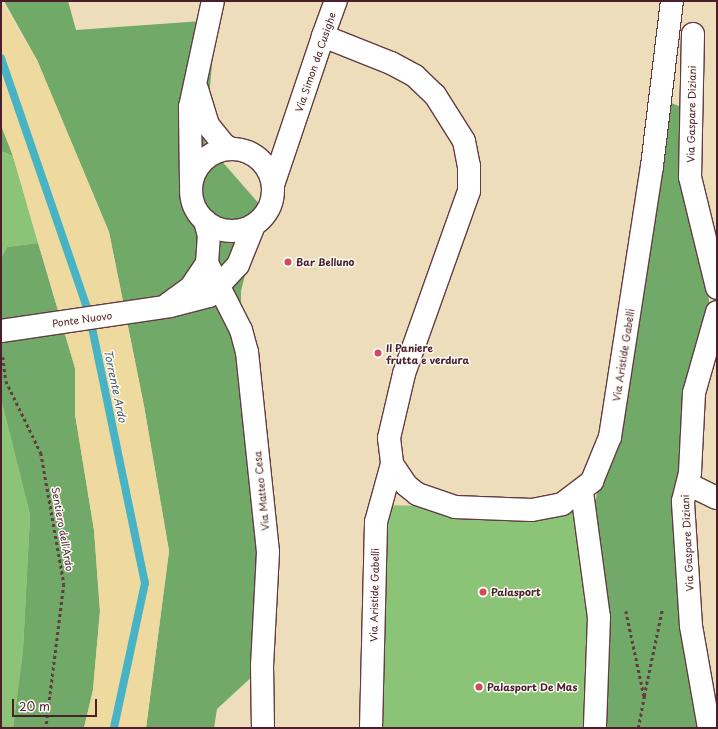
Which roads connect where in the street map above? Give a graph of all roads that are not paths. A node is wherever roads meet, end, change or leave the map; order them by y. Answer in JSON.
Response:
{"nodes":[{"id":1,"x":213,"y":1,"type":"edge"},
{"id":2,"x":336,"y":1,"type":"edge"},
{"id":3,"x":672,"y":1,"type":"edge"},
{"id":4,"x":694,"y":34,"type":"dead end"},
{"id":5,"x":324,"y":36,"type":"junction"},
{"id":6,"x":196,"y":82,"type":"junction"},
{"id":7,"x":294,"y":122,"type":"junction"},
{"id":8,"x":240,"y":150,"type":"junction"},
{"id":9,"x":191,"y":183,"type":"junction"},
{"id":10,"x":273,"y":186,"type":"junction"},
{"id":11,"x":205,"y":221,"type":"junction"},
{"id":12,"x":254,"y":225,"type":"junction"},
{"id":13,"x":207,"y":263,"type":"junction"},
{"id":14,"x":220,"y":288,"type":"junction"},
{"id":15,"x":717,"y":288,"type":"edge"},
{"id":16,"x":166,"y":306,"type":"junction"},
{"id":17,"x":717,"y":313,"type":"edge"},
{"id":18,"x":1,"y":330,"type":"edge"},
{"id":19,"x":392,"y":464,"type":"junction"},
{"id":20,"x":688,"y":484,"type":"junction"},
{"id":21,"x":582,"y":492,"type":"junction"},
{"id":22,"x":717,"y":498,"type":"edge"},
{"id":23,"x":708,"y":664,"type":"edge"},
{"id":24,"x":262,"y":728,"type":"edge"},
{"id":25,"x":371,"y":728,"type":"edge"},
{"id":26,"x":595,"y":728,"type":"edge"},
{"id":27,"x":709,"y":728,"type":"edge"}],
"edges":[{"from":1,"to":6,"type":"main road"},
{"from":2,"to":5,"type":"main road","name":"Via Simon da Cusighe"},
{"from":3,"to":21,"type":"main road","name":"Via Aristide Gabelli"},
{"from":4,"to":15,"type":"main road","name":"Via Gaspare Diziani"},
{"from":5,"to":7,"type":"main road","name":"Via Simon da Cusighe"},
{"from":5,"to":19,"type":"main road","name":"Via Aristide Gabelli"},
{"from":6,"to":8,"type":"main road"},
{"from":6,"to":9,"type":"main road"},
{"from":7,"to":8,"type":"main road","name":"Via Simon da Cusighe"},
{"from":7,"to":10,"type":"main road","name":"Via Simon da Cusighe"},
{"from":8,"to":9,"type":"main road","name":"Via Simon da Cusighe"},
{"from":8,"to":10,"type":"main road"},
{"from":9,"to":11,"type":"main road"},
{"from":10,"to":12,"type":"main road","name":"Via Simon da Cusighe"},
{"from":11,"to":12,"type":"main road"},
{"from":11,"to":13,"type":"main road"},
{"from":12,"to":14,"type":"main road","name":"Via Simon da Cusighe"},
{"from":13,"to":14,"type":"main road","name":"Via Matteo Cesa"},
{"from":13,"to":16,"type":"main road"},
{"from":14,"to":16,"type":"main road","name":"Via Simon da Cusighe"},
{"from":14,"to":24,"type":"main road","name":"Via Matteo Cesa"},
{"from":16,"to":18,"type":"main road","name":"Ponte Nuovo"},
{"from":17,"to":20,"type":"main road","name":"Via Gaspare Diziani"},
{"from":19,"to":21,"type":"main road","name":"Via Aristide Gabelli"},
{"from":19,"to":25,"type":"main road","name":"Via Aristide Gabelli"},
{"from":20,"to":22,"type":"main road"},
{"from":20,"to":23,"type":"main road","name":"Via Gaspare Diziani"},
{"from":21,"to":26,"type":"main road"},
{"from":23,"to":27,"type":"main road","name":"Via Gaspare Diziani"}]}
